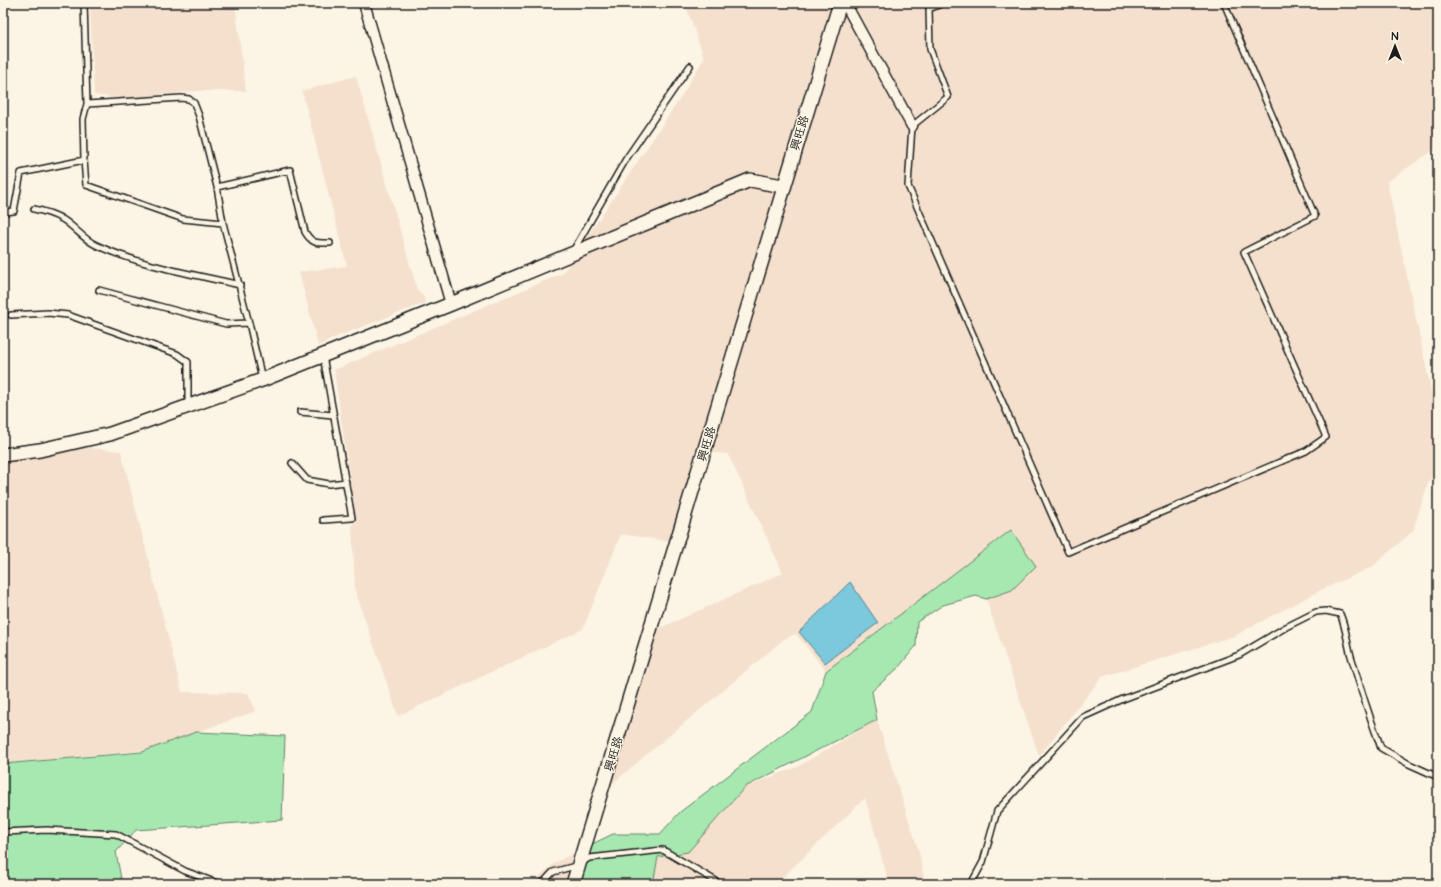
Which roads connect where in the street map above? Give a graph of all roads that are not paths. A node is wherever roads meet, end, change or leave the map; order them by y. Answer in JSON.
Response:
{"nodes":[{"id":1,"x":84,"y":3,"type":"edge"},
{"id":2,"x":364,"y":3,"type":"edge"},
{"id":3,"x":840,"y":3,"type":"edge"},
{"id":4,"x":845,"y":3,"type":"edge"},
{"id":5,"x":943,"y":3,"type":"edge"},
{"id":6,"x":1224,"y":3,"type":"edge"},
{"id":7,"x":690,"y":66,"type":"dead end"},
{"id":8,"x":88,"y":104,"type":"junction"},
{"id":9,"x":912,"y":126,"type":"junction"},
{"id":10,"x":84,"y":160,"type":"junction"},
{"id":11,"x":783,"y":186,"type":"junction"},
{"id":12,"x":217,"y":188,"type":"junction"},
{"id":13,"x":34,"y":209,"type":"dead end"},
{"id":14,"x":3,"y":212,"type":"edge"},
{"id":15,"x":224,"y":223,"type":"junction"},
{"id":16,"x":330,"y":243,"type":"dead end"},
{"id":17,"x":570,"y":255,"type":"junction"},
{"id":18,"x":240,"y":285,"type":"junction"},
{"id":19,"x":100,"y":290,"type":"dead end"},
{"id":20,"x":451,"y":304,"type":"junction"},
{"id":21,"x":11,"y":315,"type":"dead end"},
{"id":22,"x":250,"y":323,"type":"junction"},
{"id":23,"x":323,"y":356,"type":"junction"},
{"id":24,"x":262,"y":380,"type":"junction"},
{"id":25,"x":188,"y":407,"type":"junction"},
{"id":26,"x":300,"y":412,"type":"dead end"},
{"id":27,"x":334,"y":415,"type":"junction"},
{"id":28,"x":3,"y":455,"type":"edge"},
{"id":29,"x":292,"y":463,"type":"dead end"},
{"id":30,"x":346,"y":482,"type":"junction"},
{"id":31,"x":322,"y":520,"type":"dead end"},
{"id":32,"x":1438,"y":777,"type":"edge"},
{"id":33,"x":3,"y":832,"type":"edge"},
{"id":34,"x":579,"y":865,"type":"junction"},
{"id":35,"x":220,"y":884,"type":"edge"},
{"id":36,"x":542,"y":884,"type":"edge"},
{"id":37,"x":573,"y":884,"type":"edge"},
{"id":38,"x":721,"y":884,"type":"edge"},
{"id":39,"x":971,"y":884,"type":"edge"}],
"edges":[{"from":1,"to":8,"type":"lane"},
{"from":2,"to":20,"type":"street"},
{"from":3,"to":11,"type":"street","name":"興旺路"},
{"from":4,"to":9,"type":"street"},
{"from":5,"to":9,"type":"lane"},
{"from":6,"to":9,"type":"lane"},
{"from":7,"to":17,"type":"lane"},
{"from":8,"to":10,"type":"lane"},
{"from":8,"to":12,"type":"lane"},
{"from":10,"to":14,"type":"lane"},
{"from":10,"to":15,"type":"lane"},
{"from":11,"to":17,"type":"street"},
{"from":11,"to":34,"type":"street","name":"興旺路"},
{"from":12,"to":15,"type":"lane"},
{"from":12,"to":16,"type":"lane"},
{"from":13,"to":18,"type":"lane"},
{"from":15,"to":18,"type":"lane"},
{"from":17,"to":20,"type":"street"},
{"from":18,"to":22,"type":"lane"},
{"from":19,"to":22,"type":"lane"},
{"from":20,"to":23,"type":"street"},
{"from":21,"to":25,"type":"lane"},
{"from":22,"to":24,"type":"lane"},
{"from":23,"to":24,"type":"street"},
{"from":23,"to":27,"type":"lane"},
{"from":24,"to":25,"type":"street"},
{"from":25,"to":28,"type":"street"},
{"from":26,"to":27,"type":"lane"},
{"from":27,"to":30,"type":"lane"},
{"from":29,"to":30,"type":"lane"},
{"from":30,"to":31,"type":"lane"},
{"from":32,"to":39,"type":"lane"},
{"from":33,"to":35,"type":"lane"},
{"from":34,"to":36,"type":"lane"},
{"from":34,"to":37,"type":"street","name":"興旺路"},
{"from":34,"to":38,"type":"lane"}]}
